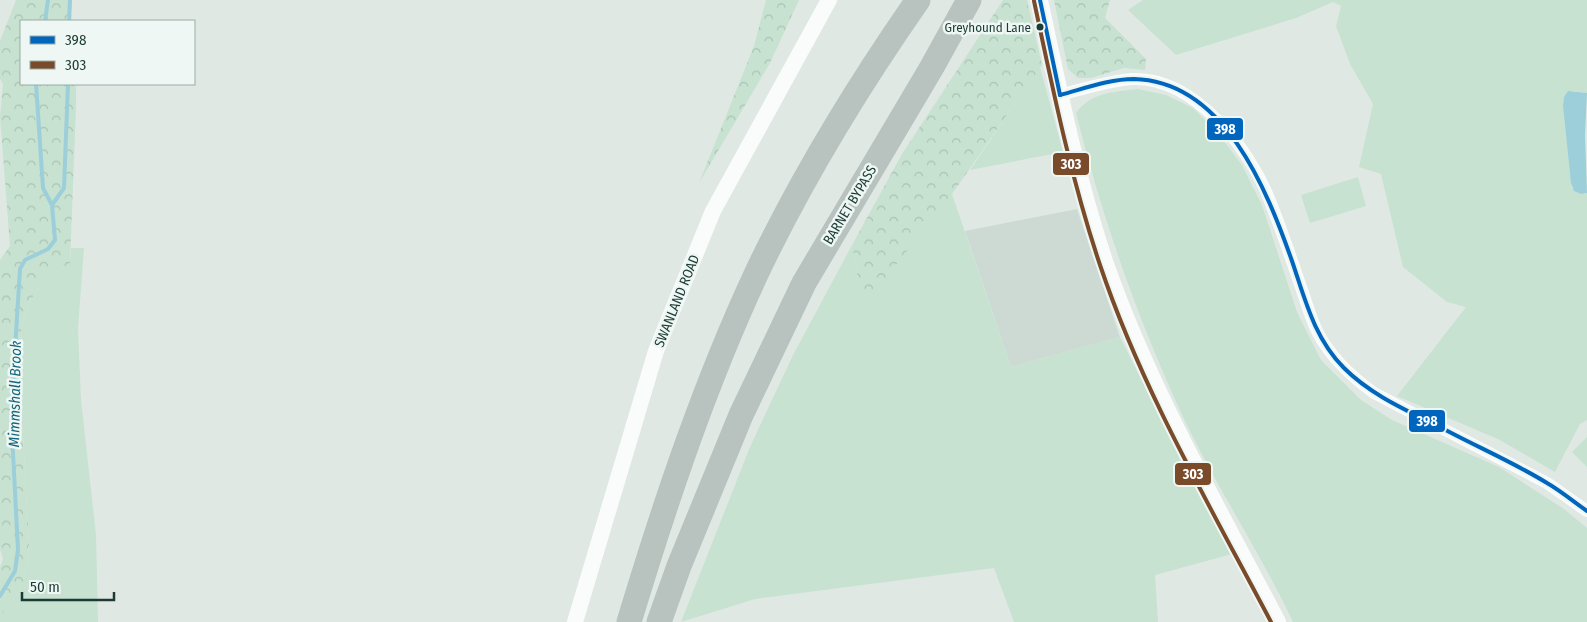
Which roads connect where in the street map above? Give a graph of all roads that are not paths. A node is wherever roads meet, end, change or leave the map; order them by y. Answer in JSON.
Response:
{"nodes":[{"id":1,"x":829,"y":0,"type":"edge"},
{"id":2,"x":918,"y":0,"type":"edge"},
{"id":3,"x":969,"y":0,"type":"edge"},
{"id":4,"x":981,"y":0,"type":"edge"},
{"id":5,"x":1040,"y":0,"type":"edge"},
{"id":6,"x":932,"y":67,"type":"junction"},
{"id":7,"x":1060,"y":95,"type":"junction"},
{"id":8,"x":1587,"y":511,"type":"edge"},
{"id":9,"x":575,"y":622,"type":"edge"},
{"id":10,"x":629,"y":622,"type":"edge"},
{"id":11,"x":659,"y":622,"type":"edge"},
{"id":12,"x":1278,"y":622,"type":"edge"}],
"edges":[{"from":1,"to":9,"type":"street","name":"SWANLAND ROAD"},
{"from":2,"to":10,"type":"highway"},
{"from":3,"to":6,"type":"highway","name":"BARNET BYPASS"},
{"from":4,"to":6,"type":"highway"},
{"from":5,"to":7,"type":"street"},
{"from":6,"to":11,"type":"highway","name":"BARNET BYPASS"},
{"from":7,"to":8,"type":"street"},
{"from":7,"to":12,"type":"street"}]}
